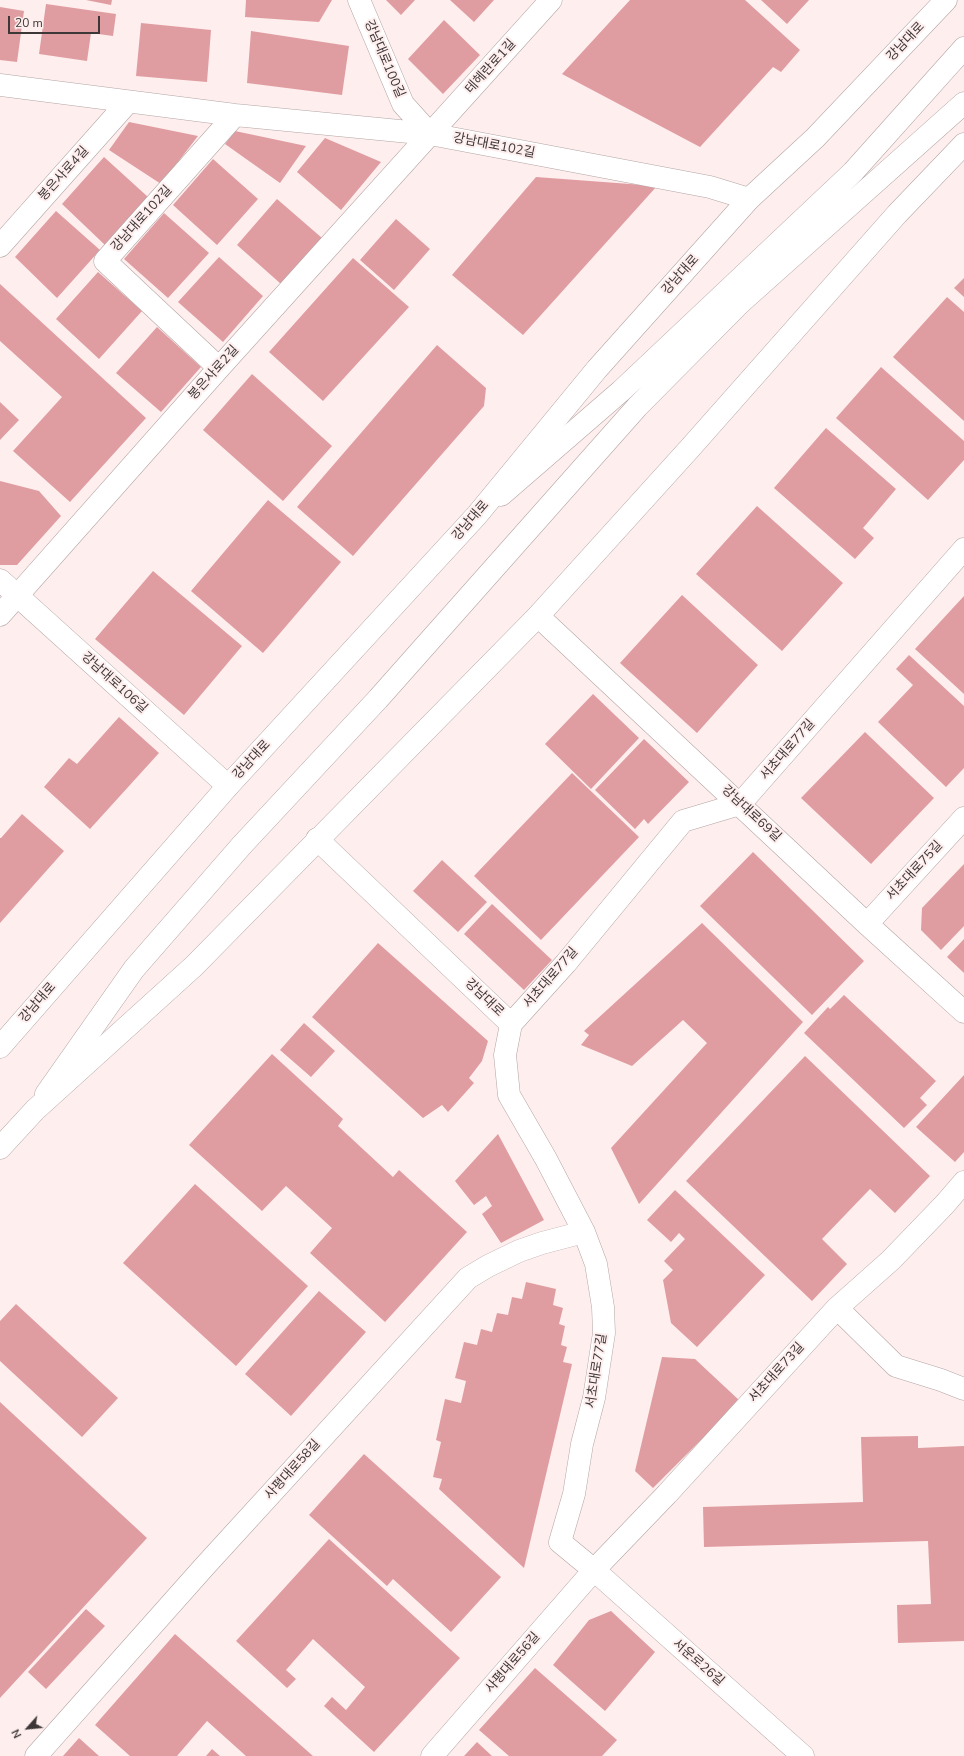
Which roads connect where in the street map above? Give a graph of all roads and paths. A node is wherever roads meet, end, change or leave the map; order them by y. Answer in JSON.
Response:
{"nodes":[{"id":1,"x":359,"y":0,"type":"edge"},
{"id":2,"x":551,"y":0,"type":"edge"},
{"id":3,"x":946,"y":0,"type":"edge"},
{"id":4,"x":964,"y":48,"type":"edge"},
{"id":5,"x":0,"y":85,"type":"edge"},
{"id":6,"x":128,"y":102,"type":"junction"},
{"id":7,"x":964,"y":103,"type":"edge"},
{"id":8,"x":236,"y":115,"type":"junction"},
{"id":9,"x":430,"y":134,"type":"junction"},
{"id":10,"x":964,"y":144,"type":"edge"},
{"id":11,"x":750,"y":199,"type":"junction"},
{"id":12,"x":0,"y":246,"type":"edge"},
{"id":13,"x":218,"y":368,"type":"junction"},
{"id":14,"x":477,"y":515,"type":"junction"},
{"id":15,"x":964,"y":549,"type":"edge"},
{"id":16,"x":0,"y":580,"type":"edge"},
{"id":17,"x":18,"y":595,"type":"junction"},
{"id":18,"x":0,"y":615,"type":"edge"},
{"id":19,"x":538,"y":616,"type":"junction"},
{"id":20,"x":228,"y":786,"type":"junction"},
{"id":21,"x":740,"y":804,"type":"junction"},
{"id":22,"x":964,"y":818,"type":"edge"},
{"id":23,"x":317,"y":839,"type":"junction"},
{"id":24,"x":867,"y":924,"type":"junction"},
{"id":25,"x":964,"y":1012,"type":"edge"},
{"id":26,"x":511,"y":1024,"type":"junction"},
{"id":27,"x":0,"y":1046,"type":"edge"},
{"id":28,"x":35,"y":1110,"type":"junction"},
{"id":29,"x":0,"y":1148,"type":"edge"},
{"id":30,"x":964,"y":1182,"type":"edge"},
{"id":31,"x":584,"y":1232,"type":"junction"},
{"id":32,"x":837,"y":1308,"type":"junction"},
{"id":33,"x":964,"y":1389,"type":"edge"},
{"id":34,"x":594,"y":1570,"type":"junction"},
{"id":35,"x":36,"y":1756,"type":"edge"},
{"id":36,"x":432,"y":1756,"type":"edge"},
{"id":37,"x":804,"y":1756,"type":"edge"}],
"edges":[{"from":1,"to":9,"type":"street","name":"강남대로100길"},
{"from":2,"to":9,"type":"street","name":"테헤란로1길"},
{"from":3,"to":11,"type":"street","name":"강남대로"},
{"from":4,"to":14,"type":"street"},
{"from":5,"to":6,"type":"street","name":"강남대로102길"},
{"from":6,"to":8,"type":"street","name":"강남대로102길"},
{"from":6,"to":12,"type":"street","name":"봉은사로4길"},
{"from":7,"to":28,"type":"street"},
{"from":8,"to":9,"type":"street","name":"강남대로102길"},
{"from":8,"to":13,"type":"street","name":"강남대로102길"},
{"from":9,"to":11,"type":"street","name":"강남대로102길"},
{"from":9,"to":13,"type":"street","name":"봉은사로2길"},
{"from":10,"to":19,"type":"street"},
{"from":11,"to":14,"type":"street","name":"강남대로"},
{"from":13,"to":17,"type":"street","name":"봉은사로2길"},
{"from":14,"to":20,"type":"street","name":"강남대로"},
{"from":15,"to":21,"type":"street","name":"서초대로77길"},
{"from":16,"to":17,"type":"street","name":"강남대로106길"},
{"from":17,"to":18,"type":"street","name":"봉은사로2길"},
{"from":17,"to":20,"type":"street","name":"강남대로106길"},
{"from":19,"to":21,"type":"street","name":"강남대로69길"},
{"from":19,"to":23,"type":"street"},
{"from":20,"to":27,"type":"street","name":"강남대로"},
{"from":21,"to":24,"type":"street","name":"강남대로69길"},
{"from":21,"to":26,"type":"street","name":"서초대로77길"},
{"from":22,"to":24,"type":"street","name":"서초대로75길"},
{"from":23,"to":26,"type":"street","name":"강남대로"},
{"from":23,"to":28,"type":"street"},
{"from":24,"to":25,"type":"street","name":"강남대로69길"},
{"from":26,"to":31,"type":"street","name":"서초대로77길"},
{"from":28,"to":29,"type":"street"},
{"from":30,"to":32,"type":"street","name":"서초대로73길"},
{"from":31,"to":34,"type":"street","name":"서초대로77길"},
{"from":31,"to":35,"type":"street","name":"사평대로58길"},
{"from":32,"to":33,"type":"street"},
{"from":32,"to":34,"type":"street","name":"서초대로73길"},
{"from":34,"to":36,"type":"street","name":"사평대로56길"},
{"from":34,"to":37,"type":"street","name":"서운로26길"}]}
